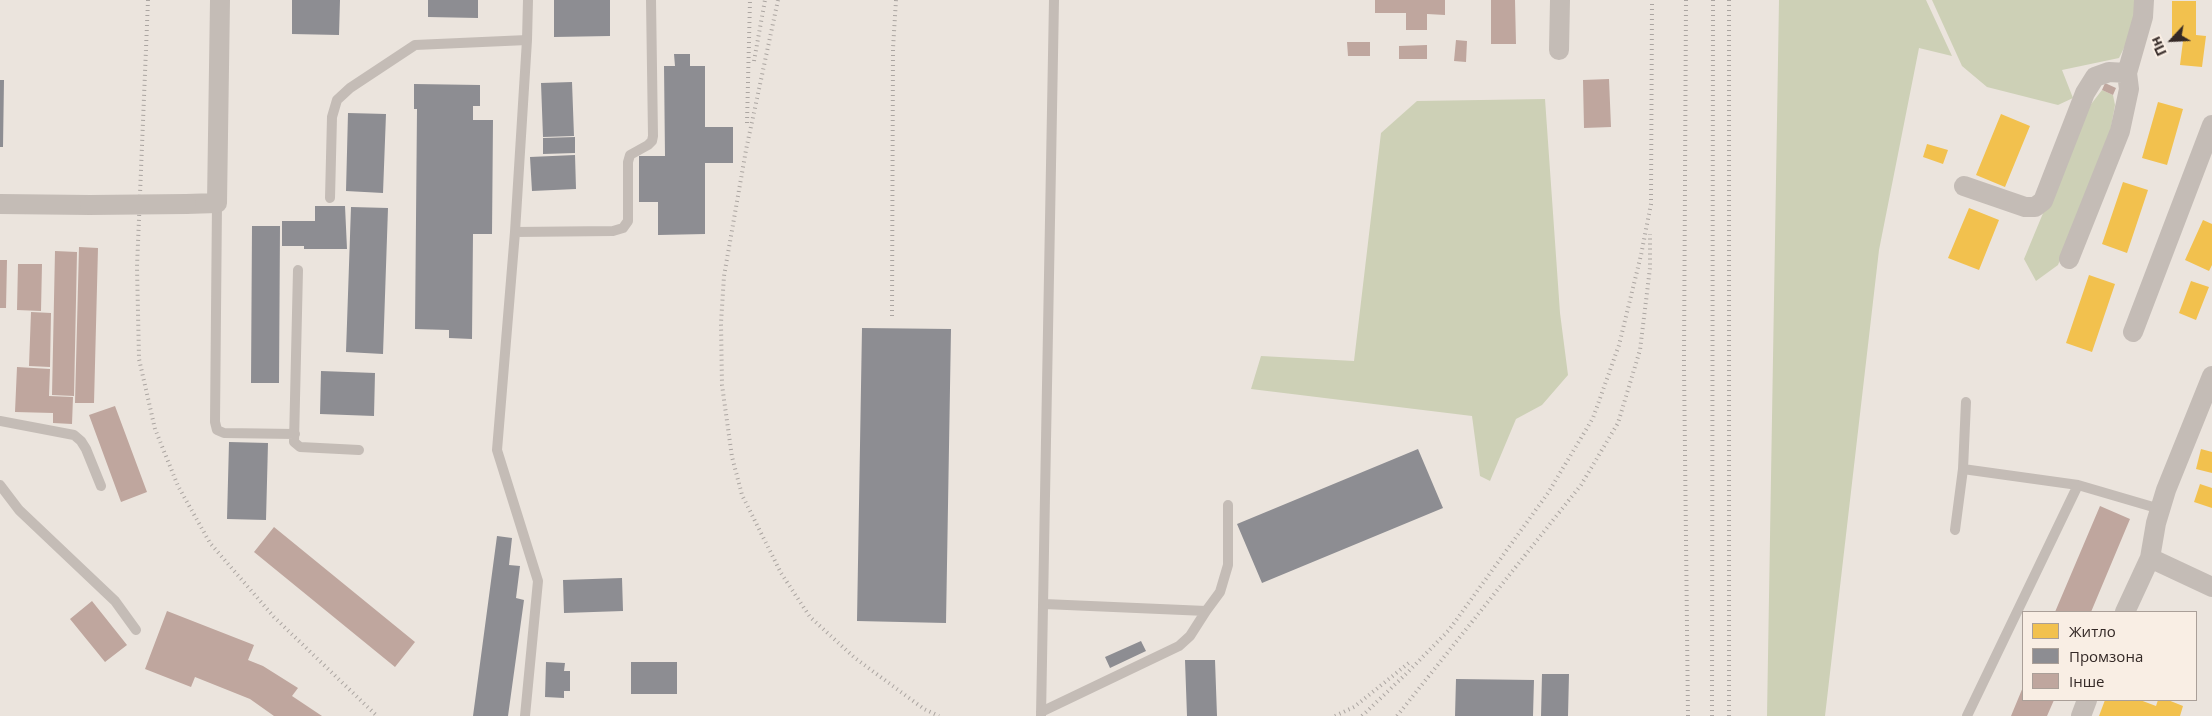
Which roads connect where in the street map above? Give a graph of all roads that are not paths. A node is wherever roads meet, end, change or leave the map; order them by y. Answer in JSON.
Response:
{"nodes":[{"id":1,"x":220,"y":0,"type":"edge"},
{"id":2,"x":528,"y":0,"type":"edge"},
{"id":3,"x":651,"y":0,"type":"edge"},
{"id":4,"x":1054,"y":0,"type":"edge"},
{"id":5,"x":1560,"y":0,"type":"edge"},
{"id":6,"x":2144,"y":0,"type":"edge"},
{"id":7,"x":527,"y":40,"type":"junction"},
{"id":8,"x":1559,"y":50,"type":"dead end"},
{"id":9,"x":2128,"y":73,"type":"junction"},
{"id":10,"x":2212,"y":125,"type":"edge"},
{"id":11,"x":1964,"y":186,"type":"dead end"},
{"id":12,"x":330,"y":198,"type":"dead end"},
{"id":13,"x":217,"y":203,"type":"junction"},
{"id":14,"x":0,"y":204,"type":"edge"},
{"id":15,"x":515,"y":232,"type":"junction"},
{"id":16,"x":2069,"y":259,"type":"dead end"},
{"id":17,"x":298,"y":270,"type":"dead end"},
{"id":18,"x":2133,"y":332,"type":"dead end"},
{"id":19,"x":2212,"y":376,"type":"edge"},
{"id":20,"x":1966,"y":402,"type":"dead end"},
{"id":21,"x":0,"y":421,"type":"edge"},
{"id":22,"x":295,"y":434,"type":"junction"},
{"id":23,"x":359,"y":450,"type":"dead end"},
{"id":24,"x":1963,"y":469,"type":"junction"},
{"id":25,"x":0,"y":485,"type":"edge"},
{"id":26,"x":2078,"y":485,"type":"junction"},
{"id":27,"x":101,"y":486,"type":"dead end"},
{"id":28,"x":1228,"y":504,"type":"dead end"},
{"id":29,"x":2160,"y":510,"type":"junction"},
{"id":30,"x":1955,"y":530,"type":"dead end"},
{"id":31,"x":2150,"y":558,"type":"junction"},
{"id":32,"x":2212,"y":587,"type":"edge"},
{"id":33,"x":1044,"y":604,"type":"junction"},
{"id":34,"x":1206,"y":611,"type":"junction"},
{"id":35,"x":2126,"y":611,"type":"edge"},
{"id":36,"x":136,"y":630,"type":"dead end"},
{"id":37,"x":2087,"y":701,"type":"edge"},
{"id":38,"x":1041,"y":714,"type":"edge"},
{"id":39,"x":525,"y":716,"type":"edge"},
{"id":40,"x":1967,"y":716,"type":"edge"},
{"id":41,"x":2080,"y":716,"type":"edge"}],
"edges":[{"from":1,"to":13,"type":"street"},
{"from":2,"to":7,"type":"lane"},
{"from":3,"to":15,"type":"lane"},
{"from":4,"to":33,"type":"lane"},
{"from":5,"to":8,"type":"street"},
{"from":6,"to":9,"type":"street"},
{"from":7,"to":12,"type":"lane"},
{"from":7,"to":15,"type":"lane"},
{"from":9,"to":11,"type":"street"},
{"from":9,"to":16,"type":"street"},
{"from":10,"to":18,"type":"street"},
{"from":13,"to":14,"type":"street","bridge":true},
{"from":13,"to":22,"type":"lane"},
{"from":15,"to":39,"type":"lane"},
{"from":17,"to":22,"type":"lane"},
{"from":19,"to":29,"type":"street"},
{"from":20,"to":24,"type":"lane"},
{"from":21,"to":27,"type":"lane"},
{"from":22,"to":23,"type":"lane"},
{"from":24,"to":26,"type":"lane"},
{"from":24,"to":30,"type":"lane"},
{"from":25,"to":36,"type":"lane"},
{"from":26,"to":29,"type":"lane"},
{"from":26,"to":40,"type":"lane"},
{"from":28,"to":34,"type":"lane"},
{"from":29,"to":31,"type":"street"},
{"from":31,"to":32,"type":"street"},
{"from":31,"to":35,"type":"street"},
{"from":33,"to":34,"type":"lane"},
{"from":33,"to":38,"type":"lane"},
{"from":34,"to":38,"type":"lane"},
{"from":37,"to":41,"type":"street"}]}
